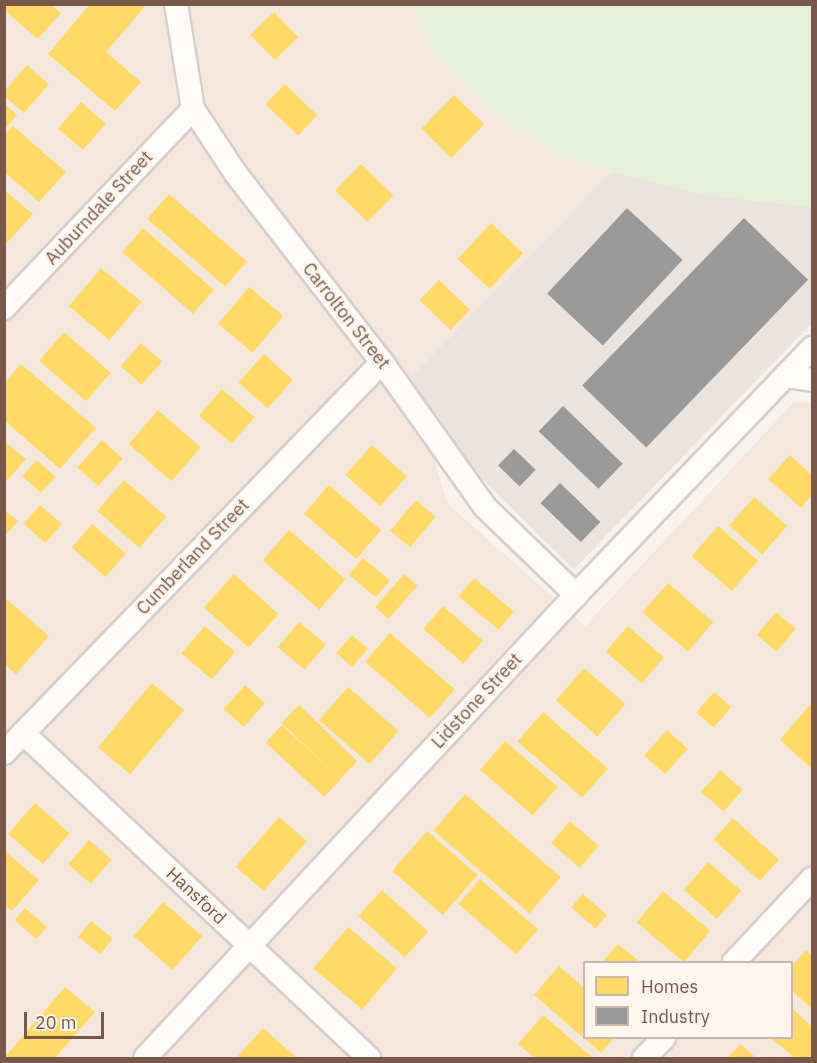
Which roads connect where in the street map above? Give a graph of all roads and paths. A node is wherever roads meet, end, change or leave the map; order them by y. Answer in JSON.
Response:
{"nodes":[{"id":1,"x":176,"y":4,"type":"edge"},
{"id":2,"x":193,"y":108,"type":"junction"},
{"id":3,"x":4,"y":308,"type":"edge"},
{"id":4,"x":813,"y":348,"type":"edge"},
{"id":5,"x":382,"y":362,"type":"junction"},
{"id":6,"x":785,"y":376,"type":"junction"},
{"id":7,"x":813,"y":380,"type":"edge"},
{"id":8,"x":576,"y":595,"type":"junction"},
{"id":9,"x":23,"y":733,"type":"junction"},
{"id":10,"x":4,"y":753,"type":"edge"},
{"id":11,"x":813,"y":879,"type":"edge"},
{"id":12,"x":249,"y":945,"type":"junction"},
{"id":13,"x":736,"y":961,"type":"edge"},
{"id":14,"x":663,"y":1039,"type":"edge"},
{"id":15,"x":145,"y":1059,"type":"edge"},
{"id":16,"x":369,"y":1059,"type":"edge"},
{"id":17,"x":644,"y":1059,"type":"edge"}],
"edges":[{"from":1,"to":2,"type":"street","name":"Carrolton Street"},
{"from":2,"to":3,"type":"street","name":"Auburndale Street"},
{"from":2,"to":5,"type":"street","name":"Carrolton Street"},
{"from":4,"to":6,"type":"street","name":"Lidstone Street"},
{"from":5,"to":8,"type":"street","name":"Carrolton Street"},
{"from":5,"to":9,"type":"street","name":"Cumberland Street"},
{"from":6,"to":7,"type":"street"},
{"from":6,"to":8,"type":"street","name":"Lidstone Street"},
{"from":8,"to":12,"type":"street","name":"Lidstone Street"},
{"from":9,"to":10,"type":"street","name":"Cumberland Street"},
{"from":9,"to":12,"type":"street","name":"Hansford"},
{"from":11,"to":13,"type":"street"},
{"from":12,"to":15,"type":"street","name":"Lidstone Street"},
{"from":12,"to":16,"type":"street","name":"Hansford"},
{"from":14,"to":17,"type":"street"}]}
